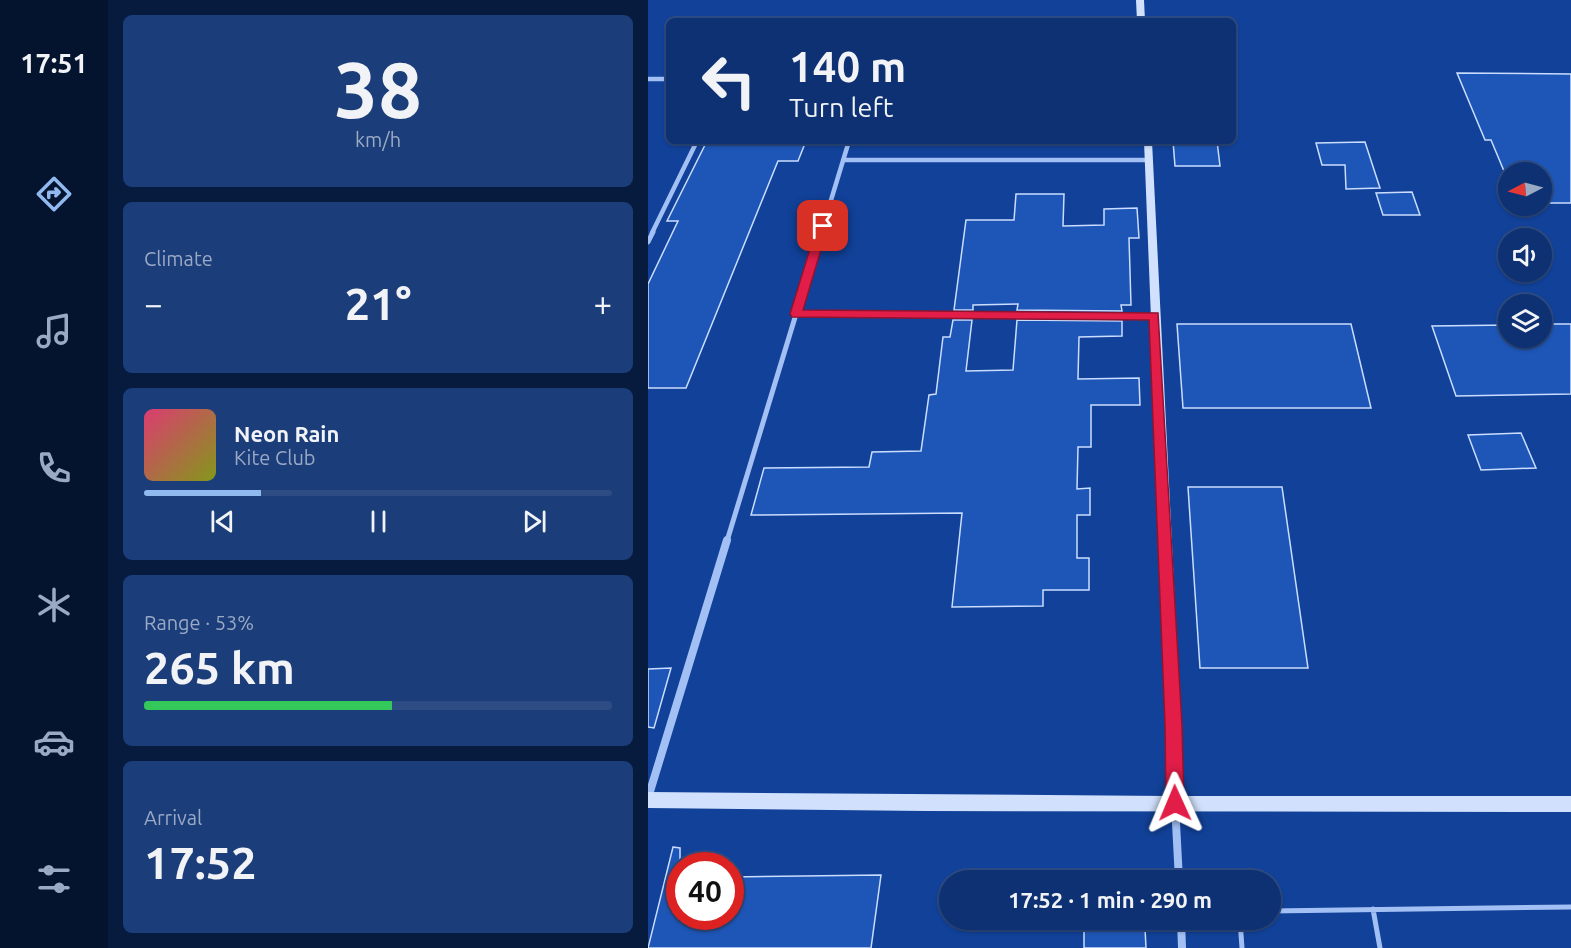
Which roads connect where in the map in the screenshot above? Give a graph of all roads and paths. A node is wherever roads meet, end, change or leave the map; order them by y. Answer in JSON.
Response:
{"nodes":[{"id":1,"x":1140,"y":0,"type":"edge"},
{"id":2,"x":1141,"y":18,"type":"edge"},
{"id":3,"x":648,"y":79,"type":"edge"},
{"id":4,"x":666,"y":79,"type":"edge"},
{"id":5,"x":696,"y":144,"type":"edge"},
{"id":6,"x":848,"y":144,"type":"edge"},
{"id":7,"x":1148,"y":144,"type":"edge"},
{"id":8,"x":843,"y":160,"type":"junction"},
{"id":9,"x":1148,"y":160,"type":"junction"},
{"id":10,"x":648,"y":242,"type":"edge"},
{"id":11,"x":796,"y":314,"type":"junction"},
{"id":12,"x":1154,"y":316,"type":"junction"},
{"id":13,"x":648,"y":799,"type":"edge"},
{"id":14,"x":1175,"y":803,"type":"junction"},
{"id":15,"x":1571,"y":804,"type":"edge"},
{"id":16,"x":1178,"y":870,"type":"edge"},
{"id":17,"x":1571,"y":907,"type":"edge"},
{"id":18,"x":1373,"y":909,"type":"junction"},
{"id":19,"x":1281,"y":911,"type":"edge"},
{"id":20,"x":1181,"y":930,"type":"edge"},
{"id":21,"x":1241,"y":930,"type":"edge"},
{"id":22,"x":1182,"y":948,"type":"edge"},
{"id":23,"x":1242,"y":948,"type":"edge"},
{"id":24,"x":1380,"y":948,"type":"edge"}],
"edges":[{"from":1,"to":2,"type":"street"},
{"from":3,"to":4,"type":"street"},
{"from":5,"to":10,"type":"street"},
{"from":6,"to":8,"type":"street"},
{"from":7,"to":9,"type":"street"},
{"from":8,"to":9,"type":"street"},
{"from":8,"to":11,"type":"street"},
{"from":9,"to":12,"type":"street"},
{"from":11,"to":12,"type":"street"},
{"from":11,"to":13,"type":"street"},
{"from":12,"to":14,"type":"street"},
{"from":13,"to":14,"type":"street"},
{"from":14,"to":15,"type":"street"},
{"from":14,"to":16,"type":"street"},
{"from":17,"to":18,"type":"lane"},
{"from":18,"to":19,"type":"lane"},
{"from":18,"to":24,"type":"lane"},
{"from":20,"to":22,"type":"street"},
{"from":21,"to":23,"type":"lane"}]}
